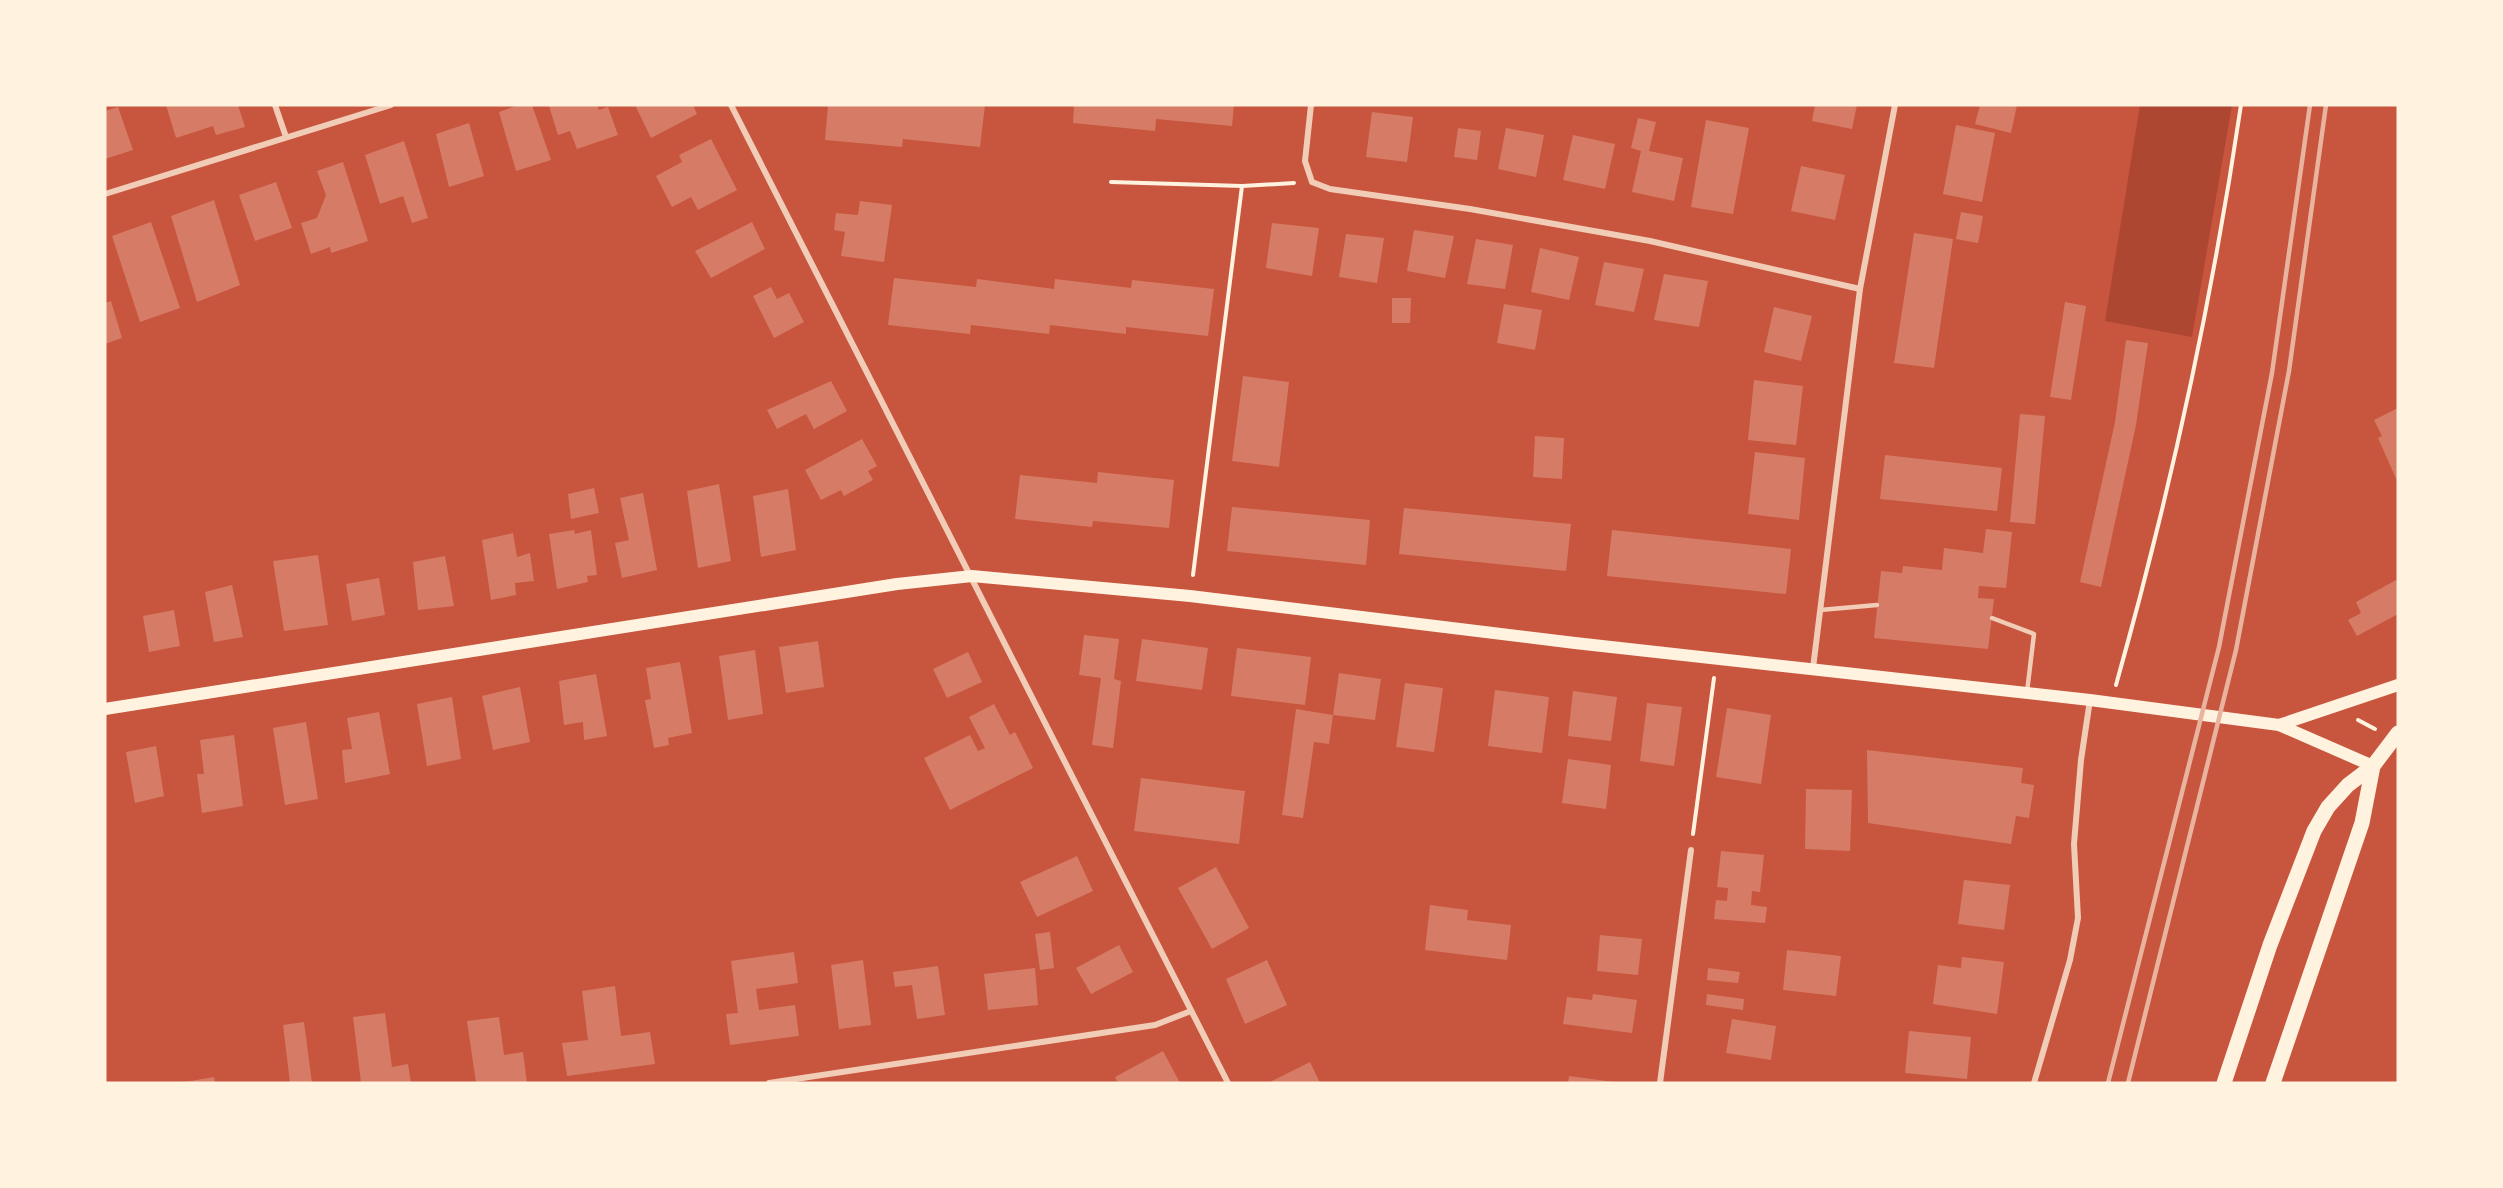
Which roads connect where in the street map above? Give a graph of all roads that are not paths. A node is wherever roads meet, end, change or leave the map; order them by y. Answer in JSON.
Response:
{"nodes":[{"id":1,"x":275,"y":105,"type":"edge"},
{"id":2,"x":390,"y":105,"type":"edge"},
{"id":3,"x":730,"y":105,"type":"edge"},
{"id":4,"x":1311,"y":105,"type":"edge"},
{"id":5,"x":1894,"y":105,"type":"edge"},
{"id":6,"x":286,"y":137,"type":"junction"},
{"id":7,"x":105,"y":194,"type":"edge"},
{"id":8,"x":1860,"y":290,"type":"junction"},
{"id":9,"x":972,"y":576,"type":"junction"},
{"id":10,"x":1877,"y":605,"type":"dead end"},
{"id":11,"x":1820,"y":610,"type":"junction"},
{"id":12,"x":1992,"y":618,"type":"dead end"},
{"id":13,"x":1813,"y":668,"type":"junction"},
{"id":14,"x":2398,"y":685,"type":"edge"},
{"id":15,"x":2027,"y":692,"type":"junction"},
{"id":16,"x":2090,"y":700,"type":"junction"},
{"id":17,"x":105,"y":709,"type":"edge"},
{"id":18,"x":2279,"y":725,"type":"junction"},
{"id":19,"x":2396,"y":736,"type":"edge"},
{"id":20,"x":2373,"y":766,"type":"junction"},
{"id":21,"x":1691,"y":850,"type":"road end"},
{"id":22,"x":1191,"y":1011,"type":"junction"},
{"id":23,"x":769,"y":1083,"type":"edge"},
{"id":24,"x":1228,"y":1083,"type":"edge"},
{"id":25,"x":1660,"y":1083,"type":"edge"},
{"id":26,"x":2034,"y":1083,"type":"edge"},
{"id":27,"x":2224,"y":1083,"type":"edge"},
{"id":28,"x":2273,"y":1083,"type":"edge"}],
"edges":[{"from":1,"to":6,"type":"street"},
{"from":2,"to":6,"type":"street"},
{"from":3,"to":9,"type":"street"},
{"from":4,"to":8,"type":"street"},
{"from":5,"to":8,"type":"street"},
{"from":6,"to":7,"type":"street"},
{"from":8,"to":11,"type":"street"},
{"from":9,"to":13,"type":"main road"},
{"from":9,"to":17,"type":"main road"},
{"from":9,"to":22,"type":"street"},
{"from":10,"to":11,"type":"lane"},
{"from":11,"to":13,"type":"street"},
{"from":12,"to":15,"type":"lane"},
{"from":13,"to":15,"type":"main road"},
{"from":14,"to":18,"type":"main road"},
{"from":15,"to":16,"type":"main road"},
{"from":16,"to":18,"type":"main road"},
{"from":16,"to":26,"type":"street"},
{"from":18,"to":20,"type":"main road"},
{"from":19,"to":20,"type":"main road"},
{"from":20,"to":27,"type":"main road"},
{"from":20,"to":28,"type":"main road"},
{"from":21,"to":25,"type":"street"},
{"from":22,"to":23,"type":"street"},
{"from":22,"to":24,"type":"street"}]}
